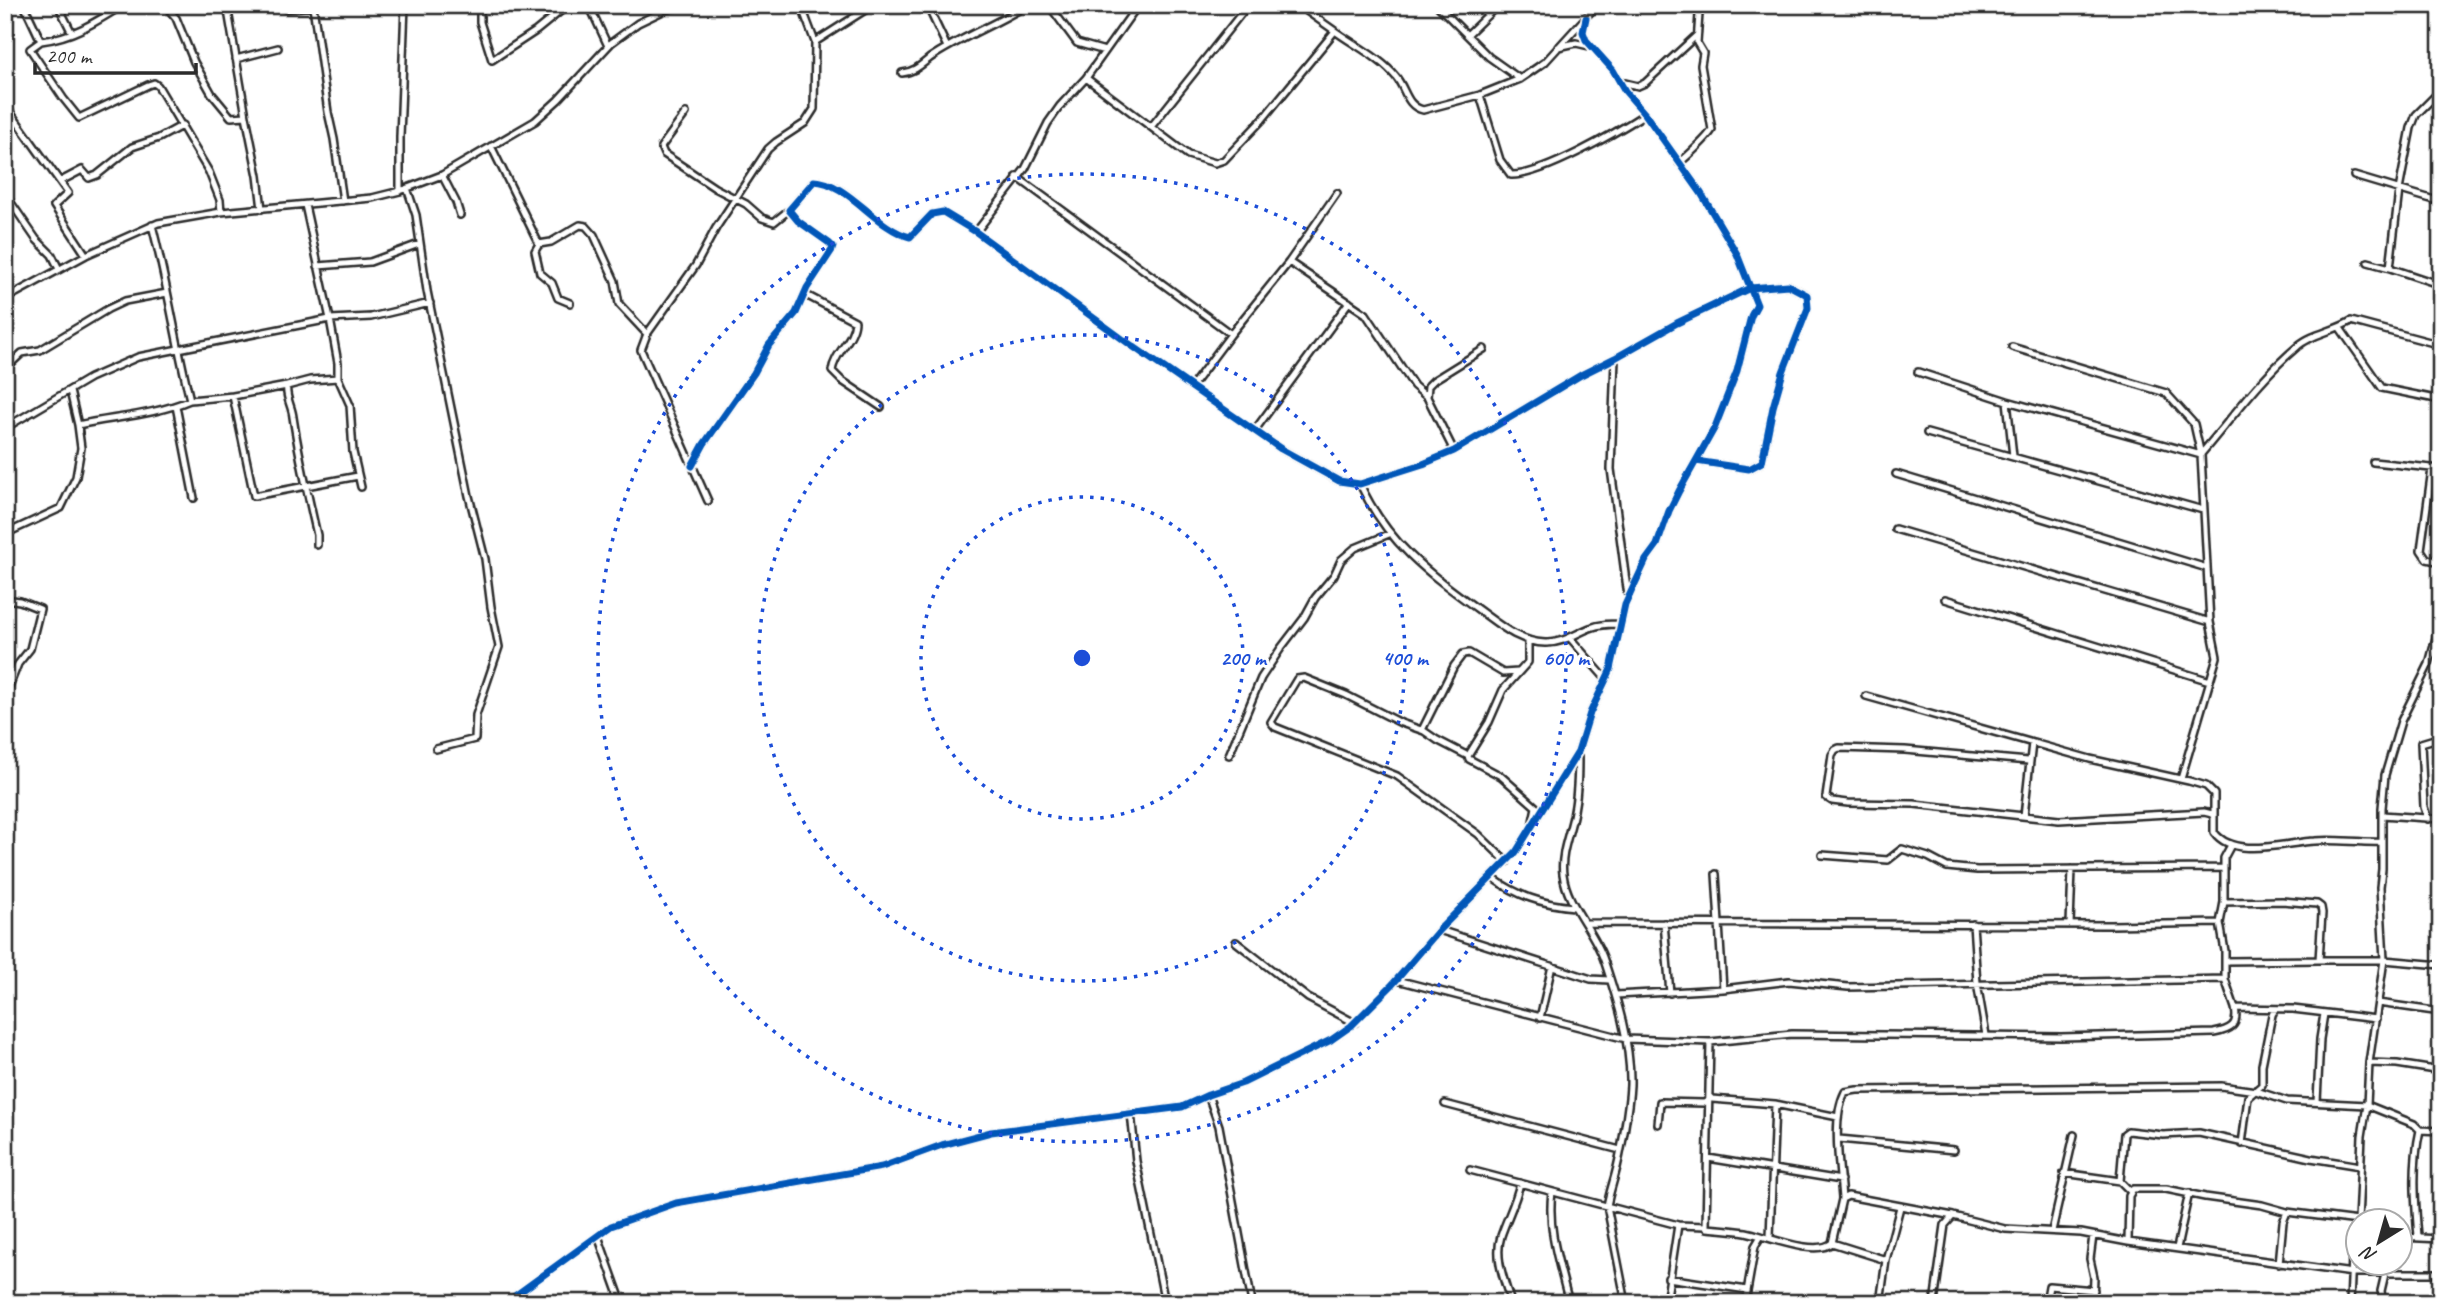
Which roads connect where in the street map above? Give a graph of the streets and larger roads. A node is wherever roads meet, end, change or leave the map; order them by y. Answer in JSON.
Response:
{"nodes":[{"id":1,"x":24,"y":5,"type":"edge"},
{"id":2,"x":58,"y":5,"type":"edge"},
{"id":3,"x":106,"y":5,"type":"edge"},
{"id":4,"x":123,"y":5,"type":"edge"},
{"id":5,"x":165,"y":5,"type":"edge"},
{"id":6,"x":227,"y":5,"type":"edge"},
{"id":7,"x":281,"y":5,"type":"edge"},
{"id":8,"x":314,"y":5,"type":"edge"},
{"id":9,"x":405,"y":5,"type":"edge"},
{"id":10,"x":480,"y":5,"type":"edge"},
{"id":11,"x":568,"y":5,"type":"edge"},
{"id":12,"x":589,"y":5,"type":"edge"},
{"id":13,"x":686,"y":5,"type":"edge"},
{"id":14,"x":801,"y":5,"type":"edge"},
{"id":15,"x":873,"y":5,"type":"edge"},
{"id":16,"x":927,"y":5,"type":"edge"},
{"id":17,"x":1027,"y":5,"type":"edge"},
{"id":18,"x":1049,"y":5,"type":"edge"},
{"id":19,"x":1138,"y":5,"type":"edge"},
{"id":20,"x":1248,"y":5,"type":"edge"},
{"id":21,"x":1298,"y":5,"type":"edge"},
{"id":22,"x":1437,"y":5,"type":"edge"},
{"id":23,"x":1498,"y":5,"type":"edge"},
{"id":24,"x":1597,"y":5,"type":"edge"},
{"id":25,"x":1705,"y":5,"type":"edge"},
{"id":26,"x":110,"y":13,"type":"junction"},
{"id":27,"x":1586,"y":18,"type":"junction"},
{"id":28,"x":1335,"y":32,"type":"junction"},
{"id":29,"x":72,"y":33,"type":"junction"},
{"id":30,"x":1467,"y":35,"type":"junction"},
{"id":31,"x":1697,"y":35,"type":"junction"},
{"id":32,"x":41,"y":41,"type":"junction"},
{"id":33,"x":815,"y":43,"type":"junction"},
{"id":34,"x":608,"y":46,"type":"junction"},
{"id":35,"x":1589,"y":46,"type":"junction"},
{"id":36,"x":947,"y":47,"type":"junction"},
{"id":37,"x":1558,"y":47,"type":"junction"},
{"id":38,"x":278,"y":48,"type":"dead end"},
{"id":39,"x":1105,"y":51,"type":"junction"},
{"id":40,"x":236,"y":59,"type":"junction"},
{"id":41,"x":902,"y":73,"type":"dead end"},
{"id":42,"x":1086,"y":78,"type":"junction"},
{"id":43,"x":1520,"y":79,"type":"junction"},
{"id":44,"x":1620,"y":82,"type":"junction"},
{"id":45,"x":2441,"y":90,"type":"edge"},
{"id":46,"x":1480,"y":95,"type":"junction"},
{"id":47,"x":5,"y":105,"type":"edge"},
{"id":48,"x":686,"y":113,"type":"dead end"},
{"id":49,"x":1645,"y":114,"type":"junction"},
{"id":50,"x":246,"y":116,"type":"junction"},
{"id":51,"x":183,"y":125,"type":"junction"},
{"id":52,"x":1151,"y":127,"type":"junction"},
{"id":53,"x":491,"y":146,"type":"junction"},
{"id":54,"x":1679,"y":163,"type":"junction"},
{"id":55,"x":442,"y":175,"type":"junction"},
{"id":56,"x":2354,"y":176,"type":"dead end"},
{"id":57,"x":1017,"y":177,"type":"junction"},
{"id":58,"x":61,"y":181,"type":"junction"},
{"id":59,"x":407,"y":188,"type":"junction"},
{"id":60,"x":2399,"y":190,"type":"junction"},
{"id":61,"x":400,"y":191,"type":"junction"},
{"id":62,"x":1337,"y":193,"type":"dead end"},
{"id":63,"x":736,"y":198,"type":"junction"},
{"id":64,"x":6,"y":199,"type":"edge"},
{"id":65,"x":343,"y":201,"type":"junction"},
{"id":66,"x":2441,"y":202,"type":"edge"},
{"id":67,"x":305,"y":205,"type":"junction"},
{"id":68,"x":261,"y":209,"type":"junction"},
{"id":69,"x":789,"y":210,"type":"junction"},
{"id":70,"x":221,"y":212,"type":"junction"},
{"id":71,"x":460,"y":215,"type":"dead end"},
{"id":72,"x":152,"y":225,"type":"junction"},
{"id":73,"x":976,"y":232,"type":"junction"},
{"id":74,"x":419,"y":244,"type":"junction"},
{"id":75,"x":539,"y":244,"type":"junction"},
{"id":76,"x":86,"y":255,"type":"junction"},
{"id":77,"x":2368,"y":261,"type":"dead end"},
{"id":78,"x":1289,"y":262,"type":"junction"},
{"id":79,"x":318,"y":266,"type":"junction"},
{"id":80,"x":2390,"y":268,"type":"junction"},
{"id":81,"x":59,"y":269,"type":"junction"},
{"id":82,"x":2441,"y":285,"type":"edge"},
{"id":83,"x":1750,"y":288,"type":"junction"},
{"id":84,"x":167,"y":293,"type":"junction"},
{"id":85,"x":806,"y":295,"type":"junction"},
{"id":86,"x":5,"y":299,"type":"edge"},
{"id":87,"x":1349,"y":302,"type":"junction"},
{"id":88,"x":430,"y":303,"type":"junction"},
{"id":89,"x":570,"y":303,"type":"dead end"},
{"id":90,"x":330,"y":319,"type":"junction"},
{"id":91,"x":2340,"y":328,"type":"junction"},
{"id":92,"x":647,"y":334,"type":"junction"},
{"id":93,"x":1231,"y":334,"type":"junction"},
{"id":94,"x":2441,"y":345,"type":"edge"},
{"id":95,"x":2012,"y":347,"type":"dead end"},
{"id":96,"x":179,"y":349,"type":"junction"},
{"id":97,"x":1484,"y":349,"type":"dead end"},
{"id":98,"x":1615,"y":358,"type":"junction"},
{"id":99,"x":5,"y":369,"type":"edge"},
{"id":100,"x":1918,"y":372,"type":"dead end"},
{"id":101,"x":338,"y":377,"type":"junction"},
{"id":102,"x":287,"y":386,"type":"junction"},
{"id":103,"x":1192,"y":386,"type":"junction"},
{"id":104,"x":70,"y":391,"type":"junction"},
{"id":105,"x":233,"y":396,"type":"junction"},
{"id":106,"x":1427,"y":397,"type":"junction"},
{"id":107,"x":190,"y":400,"type":"junction"},
{"id":108,"x":2441,"y":400,"type":"edge"},
{"id":109,"x":2007,"y":401,"type":"junction"},
{"id":110,"x":176,"y":406,"type":"junction"},
{"id":111,"x":881,"y":407,"type":"dead end"},
{"id":112,"x":78,"y":425,"type":"junction"},
{"id":113,"x":5,"y":428,"type":"edge"},
{"id":114,"x":1255,"y":430,"type":"junction"},
{"id":115,"x":1927,"y":433,"type":"dead end"},
{"id":116,"x":1454,"y":451,"type":"junction"},
{"id":117,"x":2201,"y":455,"type":"junction"},
{"id":118,"x":2013,"y":456,"type":"junction"},
{"id":119,"x":1696,"y":461,"type":"junction"},
{"id":120,"x":2373,"y":462,"type":"dead end"},
{"id":121,"x":692,"y":466,"type":"junction"},
{"id":122,"x":2432,"y":469,"type":"junction"},
{"id":123,"x":2441,"y":469,"type":"edge"},
{"id":124,"x":1896,"y":474,"type":"dead end"},
{"id":125,"x":358,"y":476,"type":"junction"},
{"id":126,"x":1360,"y":484,"type":"junction"},
{"id":127,"x":306,"y":486,"type":"junction"},
{"id":128,"x":361,"y":487,"type":"dead end"},
{"id":129,"x":194,"y":498,"type":"dead end"},
{"id":130,"x":708,"y":500,"type":"dead end"},
{"id":131,"x":2203,"y":510,"type":"junction"},
{"id":132,"x":1895,"y":529,"type":"dead end"},
{"id":133,"x":5,"y":534,"type":"edge"},
{"id":134,"x":1390,"y":534,"type":"junction"},
{"id":135,"x":317,"y":545,"type":"dead end"},
{"id":136,"x":2441,"y":562,"type":"edge"},
{"id":137,"x":2207,"y":568,"type":"junction"},
{"id":138,"x":1629,"y":596,"type":"junction"},
{"id":139,"x":5,"y":599,"type":"edge"},
{"id":140,"x":1945,"y":599,"type":"dead end"},
{"id":141,"x":2441,"y":619,"type":"edge"},
{"id":142,"x":2210,"y":622,"type":"junction"},
{"id":143,"x":1621,"y":624,"type":"junction"},
{"id":144,"x":1570,"y":638,"type":"junction"},
{"id":145,"x":1528,"y":641,"type":"junction"},
{"id":146,"x":1518,"y":672,"type":"junction"},
{"id":147,"x":1606,"y":678,"type":"junction"},
{"id":148,"x":2210,"y":681,"type":"junction"},
{"id":149,"x":1866,"y":696,"type":"dead end"},
{"id":150,"x":5,"y":697,"type":"edge"},
{"id":151,"x":1422,"y":730,"type":"junction"},
{"id":152,"x":2441,"y":737,"type":"edge"},
{"id":153,"x":2032,"y":743,"type":"junction"},
{"id":154,"x":436,"y":749,"type":"dead end"},
{"id":155,"x":1578,"y":752,"type":"junction"},
{"id":156,"x":1229,"y":755,"type":"dead end"},
{"id":157,"x":1468,"y":756,"type":"junction"},
{"id":158,"x":2028,"y":761,"type":"junction"},
{"id":159,"x":2180,"y":779,"type":"junction"},
{"id":160,"x":2382,"y":815,"type":"junction"},
{"id":161,"x":2024,"y":816,"type":"junction"},
{"id":162,"x":2214,"y":818,"type":"junction"},
{"id":163,"x":2428,"y":819,"type":"junction"},
{"id":164,"x":2440,"y":819,"type":"edge"},
{"id":165,"x":1531,"y":829,"type":"junction"},
{"id":166,"x":2382,"y":842,"type":"junction"},
{"id":167,"x":2231,"y":845,"type":"junction"},
{"id":168,"x":1822,"y":855,"type":"dead end"},
{"id":169,"x":1507,"y":862,"type":"junction"},
{"id":170,"x":2223,"y":868,"type":"junction"},
{"id":171,"x":2072,"y":869,"type":"junction"},
{"id":172,"x":1716,"y":874,"type":"dead end"},
{"id":173,"x":1491,"y":877,"type":"junction"},
{"id":174,"x":2441,"y":893,"type":"edge"},
{"id":175,"x":2224,"y":902,"type":"junction"},
{"id":176,"x":1574,"y":907,"type":"junction"},
{"id":177,"x":1719,"y":922,"type":"junction"},
{"id":178,"x":1586,"y":923,"type":"junction"},
{"id":179,"x":1664,"y":923,"type":"junction"},
{"id":180,"x":2220,"y":923,"type":"junction"},
{"id":181,"x":1973,"y":924,"type":"junction"},
{"id":182,"x":2070,"y":925,"type":"junction"},
{"id":183,"x":1440,"y":930,"type":"junction"},
{"id":184,"x":1236,"y":942,"type":"dead end"},
{"id":185,"x":2319,"y":960,"type":"junction"},
{"id":186,"x":2384,"y":960,"type":"junction"},
{"id":187,"x":2225,"y":961,"type":"junction"},
{"id":188,"x":2441,"y":965,"type":"edge"},
{"id":189,"x":1552,"y":966,"type":"junction"},
{"id":190,"x":2225,"y":979,"type":"junction"},
{"id":191,"x":1397,"y":980,"type":"junction"},
{"id":192,"x":1609,"y":980,"type":"junction"},
{"id":193,"x":1977,"y":983,"type":"junction"},
{"id":194,"x":1723,"y":989,"type":"junction"},
{"id":195,"x":1670,"y":993,"type":"junction"},
{"id":196,"x":1616,"y":995,"type":"junction"},
{"id":197,"x":2378,"y":1003,"type":"junction"},
{"id":198,"x":2235,"y":1008,"type":"junction"},
{"id":199,"x":2275,"y":1009,"type":"junction"},
{"id":200,"x":2441,"y":1012,"type":"edge"},
{"id":201,"x":2324,"y":1014,"type":"junction"},
{"id":202,"x":1539,"y":1018,"type":"junction"},
{"id":203,"x":2376,"y":1019,"type":"junction"},
{"id":204,"x":1354,"y":1023,"type":"junction"},
{"id":205,"x":1986,"y":1035,"type":"junction"},
{"id":206,"x":1626,"y":1039,"type":"junction"},
{"id":207,"x":1710,"y":1042,"type":"junction"},
{"id":208,"x":2369,"y":1063,"type":"junction"},
{"id":209,"x":2441,"y":1071,"type":"edge"},
{"id":210,"x":2256,"y":1091,"type":"junction"},
{"id":211,"x":1208,"y":1095,"type":"junction"},
{"id":212,"x":1710,"y":1098,"type":"junction"},
{"id":213,"x":2317,"y":1102,"type":"junction"},
{"id":214,"x":1445,"y":1104,"type":"dead end"},
{"id":215,"x":1775,"y":1104,"type":"junction"},
{"id":216,"x":2367,"y":1105,"type":"junction"},
{"id":217,"x":1131,"y":1113,"type":"junction"},
{"id":218,"x":1838,"y":1117,"type":"junction"},
{"id":219,"x":1658,"y":1124,"type":"dead end"},
{"id":220,"x":2420,"y":1130,"type":"junction"},
{"id":221,"x":2441,"y":1131,"type":"edge"},
{"id":222,"x":2074,"y":1135,"type":"dead end"},
{"id":223,"x":1839,"y":1139,"type":"junction"},
{"id":224,"x":2242,"y":1144,"type":"junction"},
{"id":225,"x":1620,"y":1150,"type":"junction"},
{"id":226,"x":1954,"y":1150,"type":"dead end"},
{"id":227,"x":1708,"y":1158,"type":"junction"},
{"id":228,"x":2360,"y":1166,"type":"junction"},
{"id":229,"x":1773,"y":1169,"type":"junction"},
{"id":230,"x":1470,"y":1170,"type":"dead end"},
{"id":231,"x":2064,"y":1172,"type":"junction"},
{"id":232,"x":1841,"y":1180,"type":"junction"},
{"id":233,"x":2120,"y":1181,"type":"junction"},
{"id":234,"x":1520,"y":1183,"type":"junction"},
{"id":235,"x":2130,"y":1191,"type":"junction"},
{"id":236,"x":1552,"y":1192,"type":"junction"},
{"id":237,"x":2189,"y":1192,"type":"junction"},
{"id":238,"x":1842,"y":1199,"type":"junction"},
{"id":239,"x":1607,"y":1206,"type":"junction"},
{"id":240,"x":2359,"y":1206,"type":"edge"},
{"id":241,"x":1900,"y":1207,"type":"junction"},
{"id":242,"x":2287,"y":1212,"type":"junction"},
{"id":243,"x":1953,"y":1216,"type":"junction"},
{"id":244,"x":2344,"y":1219,"type":"edge"},
{"id":245,"x":1678,"y":1225,"type":"junction"},
{"id":246,"x":1706,"y":1226,"type":"junction"},
{"id":247,"x":2052,"y":1231,"type":"junction"},
{"id":248,"x":1761,"y":1236,"type":"junction"},
{"id":249,"x":2093,"y":1236,"type":"junction"},
{"id":250,"x":598,"y":1237,"type":"junction"},
{"id":251,"x":1770,"y":1237,"type":"junction"},
{"id":252,"x":2414,"y":1237,"type":"edge"},
{"id":253,"x":2418,"y":1237,"type":"junction"},
{"id":254,"x":2441,"y":1239,"type":"edge"},
{"id":255,"x":2128,"y":1242,"type":"junction"},
{"id":256,"x":1832,"y":1243,"type":"junction"},
{"id":257,"x":2177,"y":1248,"type":"junction"},
{"id":258,"x":1886,"y":1260,"type":"junction"},
{"id":259,"x":2279,"y":1264,"type":"junction"},
{"id":260,"x":2344,"y":1272,"type":"edge"},
{"id":261,"x":2414,"y":1273,"type":"edge"},
{"id":262,"x":2441,"y":1273,"type":"edge"},
{"id":263,"x":2353,"y":1276,"type":"edge"},
{"id":264,"x":2384,"y":1276,"type":"edge"},
{"id":265,"x":1668,"y":1278,"type":"junction"},
{"id":266,"x":1747,"y":1290,"type":"junction"},
{"id":267,"x":2094,"y":1290,"type":"junction"},
{"id":268,"x":505,"y":1303,"type":"edge"},
{"id":269,"x":622,"y":1303,"type":"edge"},
{"id":270,"x":1165,"y":1303,"type":"edge"},
{"id":271,"x":1252,"y":1303,"type":"edge"},
{"id":272,"x":1511,"y":1303,"type":"edge"},
{"id":273,"x":1569,"y":1303,"type":"edge"},
{"id":274,"x":1626,"y":1303,"type":"edge"},
{"id":275,"x":1666,"y":1303,"type":"edge"},
{"id":276,"x":1745,"y":1303,"type":"edge"},
{"id":277,"x":1880,"y":1303,"type":"edge"},
{"id":278,"x":1934,"y":1303,"type":"edge"},
{"id":279,"x":2046,"y":1303,"type":"edge"},
{"id":280,"x":2093,"y":1303,"type":"edge"},
{"id":281,"x":2350,"y":1303,"type":"edge"},
{"id":282,"x":2383,"y":1303,"type":"edge"}],
"edges":[{"from":1,"to":32,"type":"street"},
{"from":2,"to":29,"type":"street"},
{"from":3,"to":26,"type":"street"},
{"from":4,"to":26,"type":"street"},
{"from":5,"to":50,"type":"street"},
{"from":6,"to":40,"type":"street"},
{"from":7,"to":8,"type":"street"},
{"from":8,"to":65,"type":"street"},
{"from":9,"to":61,"type":"street"},
{"from":10,"to":11,"type":"street"},
{"from":12,"to":34,"type":"street"},
{"from":13,"to":34,"type":"street"},
{"from":14,"to":33,"type":"street"},
{"from":15,"to":33,"type":"street"},
{"from":16,"to":36,"type":"street"},
{"from":17,"to":36,"type":"street"},
{"from":18,"to":39,"type":"street"},
{"from":19,"to":39,"type":"street"},
{"from":20,"to":52,"type":"street"},
{"from":21,"to":28,"type":"street"},
{"from":22,"to":30,"type":"street"},
{"from":23,"to":30,"type":"street"},
{"from":24,"to":27,"type":"street"},
{"from":25,"to":31,"type":"street"},
{"from":26,"to":29,"type":"street"},
{"from":27,"to":35,"type":"street"},
{"from":27,"to":37,"type":"street"},
{"from":28,"to":46,"type":"street"},
{"from":28,"to":52,"type":"street"},
{"from":29,"to":32,"type":"street"},
{"from":30,"to":43,"type":"street"},
{"from":31,"to":44,"type":"street"},
{"from":31,"to":54,"type":"street"},
{"from":32,"to":51,"type":"street"},
{"from":33,"to":63,"type":"street"},
{"from":34,"to":53,"type":"street"},
{"from":35,"to":37,"type":"street"},
{"from":35,"to":44,"type":"street"},
{"from":36,"to":41,"type":"street"},
{"from":37,"to":43,"type":"street"},
{"from":38,"to":40,"type":"street"},
{"from":39,"to":42,"type":"street"},
{"from":40,"to":50,"type":"street"},
{"from":42,"to":52,"type":"street"},
{"from":42,"to":57,"type":"street"},
{"from":43,"to":46,"type":"street"},
{"from":44,"to":49,"type":"street"},
{"from":45,"to":60,"type":"street"},
{"from":46,"to":49,"type":"street"},
{"from":47,"to":58,"type":"street"},
{"from":48,"to":63,"type":"street"},
{"from":49,"to":54,"type":"street"},
{"from":50,"to":68,"type":"street"},
{"from":51,"to":58,"type":"street"},
{"from":51,"to":70,"type":"street"},
{"from":53,"to":55,"type":"street"},
{"from":53,"to":75,"type":"street"},
{"from":54,"to":83,"type":"street"},
{"from":55,"to":59,"type":"street"},
{"from":55,"to":71,"type":"street"},
{"from":56,"to":60,"type":"street"},
{"from":57,"to":73,"type":"street"},
{"from":57,"to":93,"type":"street"},
{"from":58,"to":76,"type":"street"},
{"from":59,"to":61,"type":"street"},
{"from":59,"to":74,"type":"street"},
{"from":60,"to":66,"type":"street"},
{"from":60,"to":80,"type":"street"},
{"from":61,"to":65,"type":"street"},
{"from":62,"to":78,"type":"street"},
{"from":63,"to":69,"type":"street"},
{"from":63,"to":92,"type":"street"},
{"from":64,"to":81,"type":"street"},
{"from":65,"to":67,"type":"street"},
{"from":67,"to":68,"type":"street"},
{"from":67,"to":79,"type":"street"},
{"from":68,"to":70,"type":"street"},
{"from":69,"to":73,"type":"street"},
{"from":69,"to":85,"type":"street"},
{"from":70,"to":72,"type":"street"},
{"from":72,"to":76,"type":"street"},
{"from":72,"to":84,"type":"street"},
{"from":73,"to":103,"type":"street"},
{"from":74,"to":79,"type":"street"},
{"from":74,"to":88,"type":"street"},
{"from":75,"to":89,"type":"street"},
{"from":75,"to":92,"type":"street"},
{"from":76,"to":81,"type":"street"},
{"from":77,"to":80,"type":"street"},
{"from":78,"to":87,"type":"street"},
{"from":78,"to":93,"type":"street"},
{"from":79,"to":90,"type":"street"},
{"from":80,"to":82,"type":"street"},
{"from":81,"to":86,"type":"street"},
{"from":83,"to":98,"type":"street"},
{"from":83,"to":119,"type":"street"},
{"from":83,"to":119,"type":"street"},
{"from":84,"to":96,"type":"street"},
{"from":84,"to":99,"type":"street"},
{"from":85,"to":111,"type":"street"},
{"from":85,"to":121,"type":"street"},
{"from":87,"to":106,"type":"street"},
{"from":87,"to":114,"type":"street"},
{"from":88,"to":90,"type":"street"},
{"from":88,"to":154,"type":"street"},
{"from":90,"to":96,"type":"street"},
{"from":90,"to":101,"type":"street"},
{"from":91,"to":94,"type":"street"},
{"from":91,"to":108,"type":"street"},
{"from":91,"to":117,"type":"street"},
{"from":92,"to":121,"type":"street"},
{"from":93,"to":103,"type":"street"},
{"from":95,"to":117,"type":"street"},
{"from":96,"to":104,"type":"street"},
{"from":96,"to":107,"type":"street"},
{"from":97,"to":106,"type":"street"},
{"from":98,"to":116,"type":"street"},
{"from":98,"to":138,"type":"street"},
{"from":100,"to":109,"type":"street"},
{"from":101,"to":102,"type":"street"},
{"from":101,"to":125,"type":"street"},
{"from":102,"to":105,"type":"street"},
{"from":102,"to":127,"type":"street"},
{"from":103,"to":114,"type":"street"},
{"from":104,"to":112,"type":"street"},
{"from":104,"to":113,"type":"street"},
{"from":105,"to":107,"type":"street"},
{"from":105,"to":127,"type":"street"},
{"from":106,"to":116,"type":"street"},
{"from":107,"to":110,"type":"street"},
{"from":109,"to":117,"type":"street"},
{"from":109,"to":118,"type":"street"},
{"from":110,"to":112,"type":"street"},
{"from":110,"to":129,"type":"street"},
{"from":112,"to":133,"type":"street"},
{"from":114,"to":126,"type":"street"},
{"from":115,"to":118,"type":"street"},
{"from":116,"to":126,"type":"street"},
{"from":117,"to":131,"type":"street"},
{"from":118,"to":131,"type":"street"},
{"from":119,"to":138,"type":"street"},
{"from":120,"to":122,"type":"street"},
{"from":121,"to":130,"type":"street"},
{"from":122,"to":123,"type":"street"},
{"from":122,"to":136,"type":"street"},
{"from":124,"to":137,"type":"street"},
{"from":125,"to":127,"type":"street"},
{"from":125,"to":128,"type":"street"},
{"from":126,"to":134,"type":"street"},
{"from":127,"to":135,"type":"street"},
{"from":131,"to":137,"type":"street"},
{"from":132,"to":142,"type":"street"},
{"from":134,"to":145,"type":"street"},
{"from":134,"to":156,"type":"street"},
{"from":137,"to":142,"type":"street"},
{"from":138,"to":143,"type":"street"},
{"from":139,"to":150,"type":"street"},
{"from":140,"to":148,"type":"street"},
{"from":141,"to":160,"type":"street"},
{"from":142,"to":148,"type":"street"},
{"from":143,"to":144,"type":"street"},
{"from":143,"to":147,"type":"street"},
{"from":144,"to":145,"type":"street"},
{"from":144,"to":147,"type":"street"},
{"from":145,"to":146,"type":"street"},
{"from":146,"to":151,"type":"street"},
{"from":146,"to":157,"type":"street"},
{"from":147,"to":155,"type":"street"},
{"from":148,"to":159,"type":"street"},
{"from":149,"to":153,"type":"street"},
{"from":151,"to":157,"type":"street"},
{"from":151,"to":169,"type":"street"},
{"from":152,"to":163,"type":"street"},
{"from":153,"to":158,"type":"street"},
{"from":153,"to":159,"type":"street"},
{"from":155,"to":165,"type":"street"},
{"from":155,"to":176,"type":"street"},
{"from":157,"to":165,"type":"street"},
{"from":158,"to":161,"type":"street"},
{"from":158,"to":161,"type":"street"},
{"from":159,"to":162,"type":"street"},
{"from":160,"to":163,"type":"street"},
{"from":160,"to":166,"type":"street"},
{"from":161,"to":162,"type":"street"},
{"from":162,"to":167,"type":"street"},
{"from":163,"to":164,"type":"street"},
{"from":164,"to":174,"type":"street"},
{"from":165,"to":169,"type":"street"},
{"from":166,"to":167,"type":"street"},
{"from":166,"to":186,"type":"street"},
{"from":167,"to":170,"type":"street"},
{"from":168,"to":171,"type":"street"},
{"from":169,"to":173,"type":"street"},
{"from":170,"to":171,"type":"street"},
{"from":170,"to":175,"type":"street"},
{"from":171,"to":182,"type":"street"},
{"from":172,"to":177,"type":"street"},
{"from":173,"to":176,"type":"street"},
{"from":173,"to":183,"type":"street"},
{"from":175,"to":180,"type":"street"},
{"from":175,"to":185,"type":"street"},
{"from":176,"to":178,"type":"street"},
{"from":177,"to":179,"type":"street"},
{"from":177,"to":181,"type":"street"},
{"from":177,"to":194,"type":"street"},
{"from":178,"to":179,"type":"street"},
{"from":178,"to":192,"type":"street"},
{"from":179,"to":195,"type":"street"},
{"from":180,"to":182,"type":"street"},
{"from":180,"to":187,"type":"street"},
{"from":181,"to":182,"type":"street"},
{"from":181,"to":193,"type":"street"},
{"from":183,"to":189,"type":"street"},
{"from":183,"to":191,"type":"street"},
{"from":184,"to":204,"type":"street"},
{"from":185,"to":186,"type":"street"},
{"from":185,"to":187,"type":"street"},
{"from":186,"to":188,"type":"street"},
{"from":186,"to":197,"type":"street"},
{"from":187,"to":190,"type":"street"},
{"from":189,"to":192,"type":"street"},
{"from":189,"to":202,"type":"street"},
{"from":190,"to":193,"type":"street"},
{"from":190,"to":198,"type":"street"},
{"from":191,"to":202,"type":"street"},
{"from":191,"to":204,"type":"street"},
{"from":192,"to":196,"type":"street"},
{"from":193,"to":194,"type":"street"},
{"from":193,"to":205,"type":"street"},
{"from":194,"to":195,"type":"street"},
{"from":195,"to":196,"type":"street"},
{"from":196,"to":206,"type":"street"},
{"from":197,"to":200,"type":"street"},
{"from":197,"to":203,"type":"street"},
{"from":198,"to":199,"type":"street"},
{"from":198,"to":205,"type":"street"},
{"from":199,"to":201,"type":"street"},
{"from":199,"to":210,"type":"street"},
{"from":201,"to":203,"type":"street"},
{"from":201,"to":213,"type":"street"},
{"from":202,"to":206,"type":"street"},
{"from":203,"to":208,"type":"street"},
{"from":204,"to":211,"type":"street"},
{"from":205,"to":207,"type":"street"},
{"from":206,"to":207,"type":"street"},
{"from":206,"to":225,"type":"street"},
{"from":207,"to":212,"type":"street"},
{"from":208,"to":209,"type":"street"},
{"from":208,"to":216,"type":"street"},
{"from":210,"to":213,"type":"street"},
{"from":210,"to":218,"type":"street"},
{"from":210,"to":224,"type":"street"},
{"from":211,"to":217,"type":"street"},
{"from":211,"to":271,"type":"street"},
{"from":212,"to":215,"type":"street"},
{"from":212,"to":219,"type":"street"},
{"from":212,"to":227,"type":"street"},
{"from":213,"to":216,"type":"street"},
{"from":214,"to":225,"type":"street"},
{"from":215,"to":218,"type":"street"},
{"from":215,"to":229,"type":"street"},
{"from":216,"to":220,"type":"street"},
{"from":216,"to":228,"type":"street"},
{"from":217,"to":250,"type":"street"},
{"from":217,"to":270,"type":"street"},
{"from":218,"to":223,"type":"street"},
{"from":220,"to":221,"type":"street"},
{"from":220,"to":253,"type":"street"},
{"from":222,"to":231,"type":"street"},
{"from":223,"to":226,"type":"street"},
{"from":223,"to":232,"type":"street"},
{"from":224,"to":228,"type":"street"},
{"from":224,"to":233,"type":"street"},
{"from":225,"to":239,"type":"street"},
{"from":227,"to":229,"type":"street"},
{"from":227,"to":246,"type":"street"},
{"from":228,"to":240,"type":"street"},
{"from":229,"to":232,"type":"street"},
{"from":229,"to":251,"type":"street"},
{"from":230,"to":234,"type":"street"},
{"from":231,"to":233,"type":"street"},
{"from":231,"to":247,"type":"street"},
{"from":232,"to":238,"type":"street"},
{"from":233,"to":235,"type":"street"},
{"from":234,"to":236,"type":"street"},
{"from":234,"to":272,"type":"street"},
{"from":235,"to":237,"type":"street"},
{"from":235,"to":255,"type":"street"},
{"from":236,"to":239,"type":"street"},
{"from":236,"to":273,"type":"street"},
{"from":237,"to":242,"type":"street"},
{"from":237,"to":257,"type":"street"},
{"from":238,"to":241,"type":"street"},
{"from":238,"to":256,"type":"street"},
{"from":239,"to":245,"type":"street"},
{"from":239,"to":274,"type":"street"},
{"from":241,"to":243,"type":"street"},
{"from":241,"to":258,"type":"street"},
{"from":242,"to":244,"type":"street"},
{"from":242,"to":259,"type":"street"},
{"from":243,"to":247,"type":"street"},
{"from":243,"to":278,"type":"street"},
{"from":245,"to":246,"type":"street"},
{"from":245,"to":265,"type":"street"},
{"from":246,"to":248,"type":"street"},
{"from":247,"to":249,"type":"street"},
{"from":248,"to":251,"type":"street"},
{"from":248,"to":266,"type":"street"},
{"from":249,"to":255,"type":"street"},
{"from":249,"to":267,"type":"street"},
{"from":250,"to":268,"type":"street"},
{"from":250,"to":269,"type":"street"},
{"from":251,"to":256,"type":"street"},
{"from":252,"to":253,"type":"street"},
{"from":253,"to":254,"type":"street"},
{"from":255,"to":257,"type":"street"},
{"from":256,"to":258,"type":"street"},
{"from":257,"to":259,"type":"street"},
{"from":258,"to":277,"type":"street"},
{"from":259,"to":260,"type":"street"},
{"from":261,"to":262,"type":"street"},
{"from":263,"to":281,"type":"street"},
{"from":264,"to":282,"type":"street"},
{"from":265,"to":266,"type":"street"},
{"from":265,"to":275,"type":"street"},
{"from":266,"to":276,"type":"street"},
{"from":267,"to":279,"type":"street"},
{"from":267,"to":280,"type":"street"}]}
